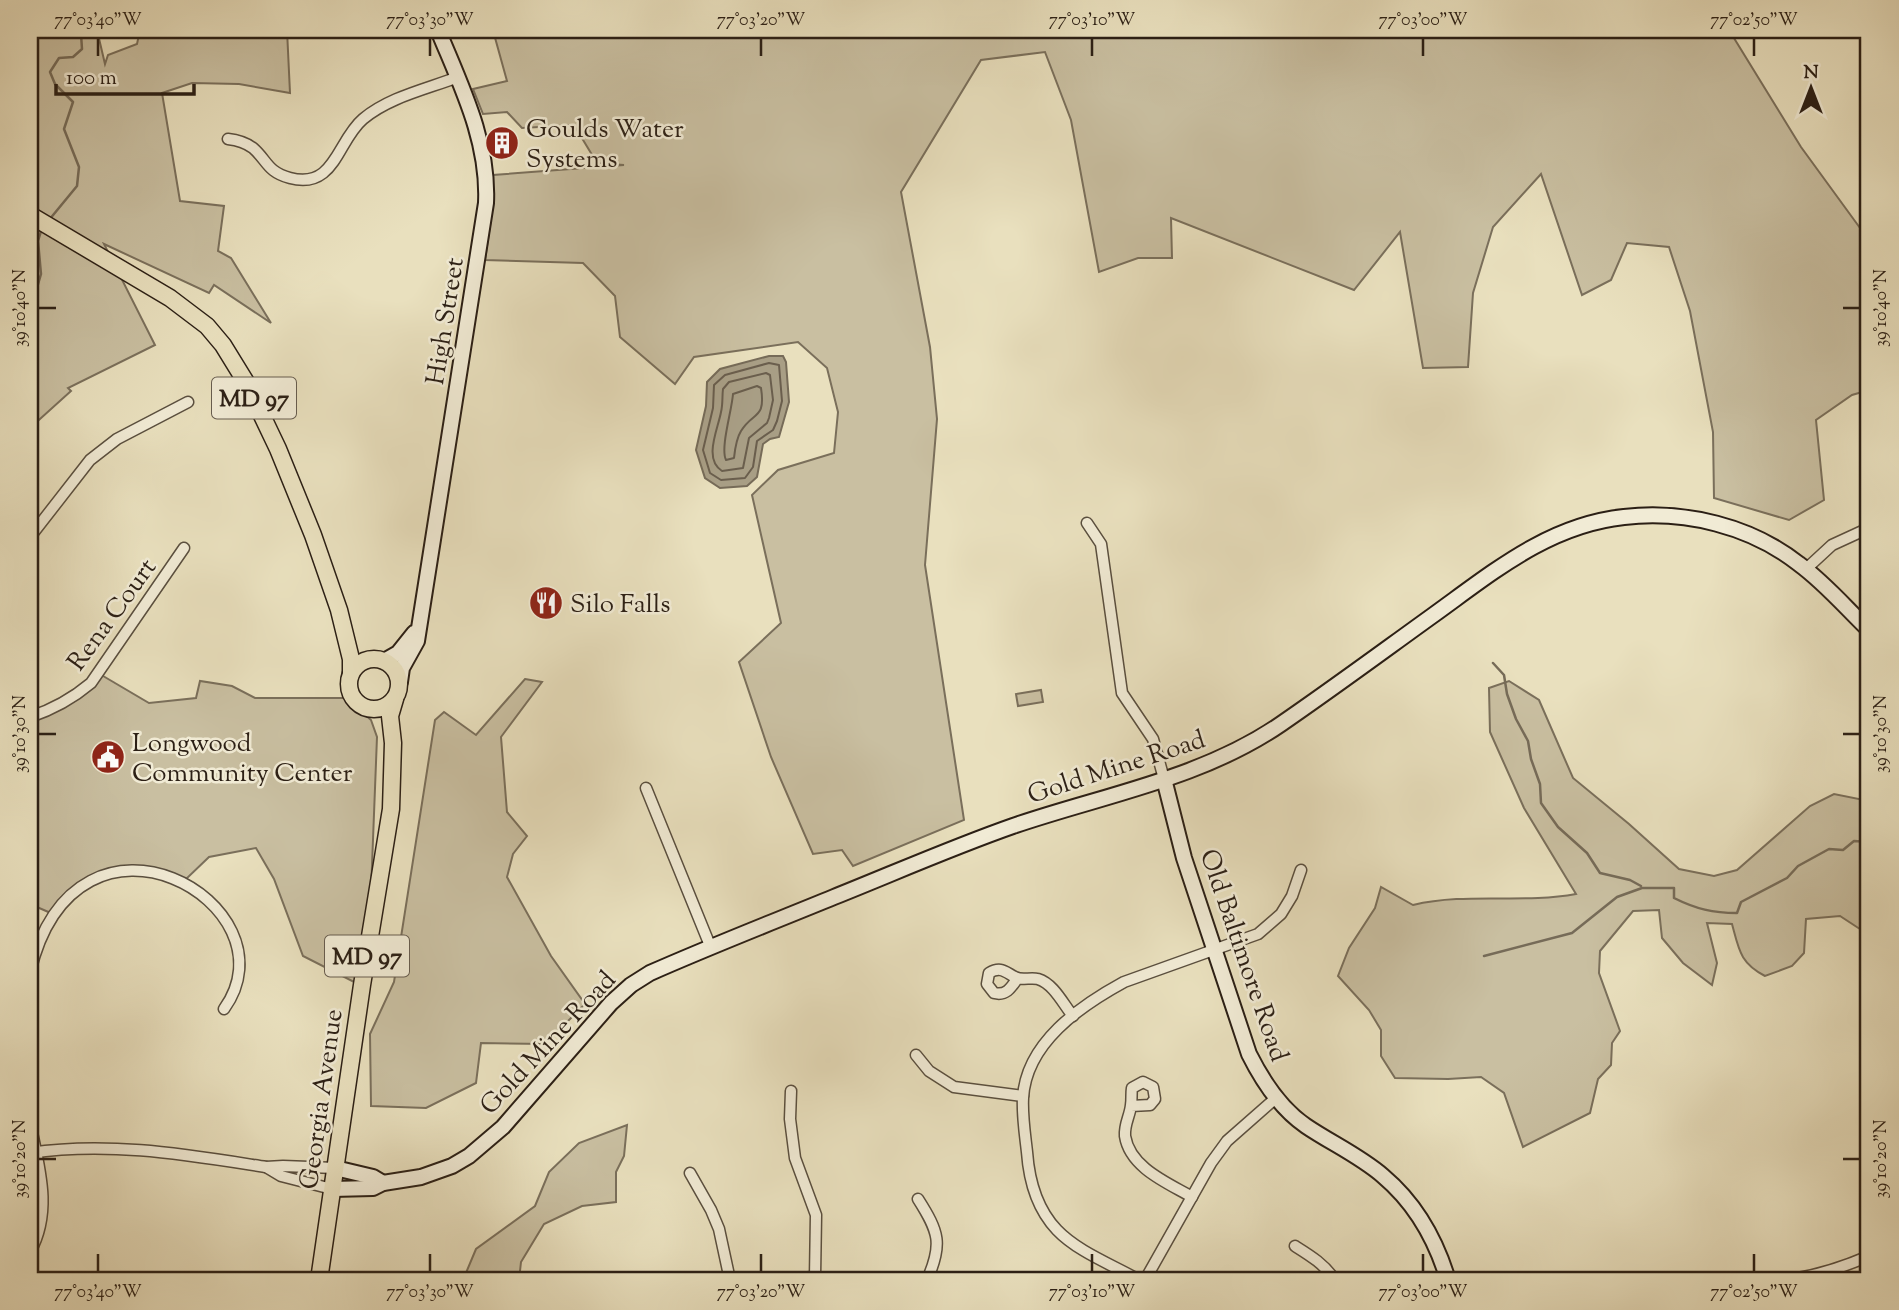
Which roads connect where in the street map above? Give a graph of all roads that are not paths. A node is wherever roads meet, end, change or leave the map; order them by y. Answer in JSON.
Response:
{"nodes":[{"id":1,"x":438,"y":30,"type":"edge"},
{"id":2,"x":458,"y":78,"type":"junction"},
{"id":3,"x":228,"y":139,"type":"dead end"},
{"id":4,"x":30,"y":215,"type":"edge"},
{"id":5,"x":188,"y":402,"type":"dead end"},
{"id":6,"x":1087,"y":523,"type":"dead end"},
{"id":7,"x":1869,"y":528,"type":"edge"},
{"id":8,"x":30,"y":537,"type":"edge"},
{"id":9,"x":184,"y":548,"type":"dead end"},
{"id":10,"x":1806,"y":569,"type":"junction"},
{"id":11,"x":338,"y":610,"type":"junction"},
{"id":12,"x":419,"y":626,"type":"junction"},
{"id":13,"x":1869,"y":630,"type":"edge"},
{"id":14,"x":377,"y":660,"type":"junction"},
{"id":15,"x":351,"y":673,"type":"junction"},
{"id":16,"x":400,"y":682,"type":"junction"},
{"id":17,"x":395,"y":699,"type":"junction"},
{"id":18,"x":374,"y":710,"type":"junction"},
{"id":19,"x":30,"y":717,"type":"edge"},
{"id":20,"x":393,"y":759,"type":"junction"},
{"id":21,"x":1164,"y":779,"type":"junction"},
{"id":22,"x":646,"y":788,"type":"dead end"},
{"id":23,"x":1301,"y":870,"type":"dead end"},
{"id":24,"x":711,"y":948,"type":"junction"},
{"id":25,"x":1214,"y":950,"type":"junction"},
{"id":26,"x":30,"y":972,"type":"edge"},
{"id":27,"x":1017,"y":979,"type":"dead end"},
{"id":28,"x":224,"y":1009,"type":"dead end"},
{"id":29,"x":1073,"y":1016,"type":"junction"},
{"id":30,"x":916,"y":1055,"type":"dead end"},
{"id":31,"x":791,"y":1091,"type":"dead end"},
{"id":32,"x":1023,"y":1096,"type":"junction"},
{"id":33,"x":1277,"y":1097,"type":"junction"},
{"id":34,"x":1131,"y":1106,"type":"dead end"},
{"id":35,"x":30,"y":1123,"type":"edge"},
{"id":36,"x":33,"y":1152,"type":"edge"},
{"id":37,"x":265,"y":1167,"type":"junction"},
{"id":38,"x":335,"y":1168,"type":"junction"},
{"id":39,"x":690,"y":1173,"type":"dead end"},
{"id":40,"x":383,"y":1183,"type":"junction"},
{"id":41,"x":332,"y":1189,"type":"junction"},
{"id":42,"x":1192,"y":1197,"type":"junction"},
{"id":43,"x":918,"y":1199,"type":"dead end"},
{"id":44,"x":1295,"y":1246,"type":"dead end"},
{"id":45,"x":30,"y":1252,"type":"edge"},
{"id":46,"x":1869,"y":1256,"type":"edge"},
{"id":47,"x":815,"y":1278,"type":"junction"},
{"id":48,"x":319,"y":1280,"type":"edge"},
{"id":49,"x":730,"y":1280,"type":"edge"},
{"id":50,"x":765,"y":1280,"type":"edge"},
{"id":51,"x":832,"y":1280,"type":"edge"},
{"id":52,"x":927,"y":1280,"type":"edge"},
{"id":53,"x":1139,"y":1280,"type":"edge"},
{"id":54,"x":1145,"y":1280,"type":"edge"},
{"id":55,"x":1335,"y":1280,"type":"edge"},
{"id":56,"x":1448,"y":1280,"type":"edge"},
{"id":57,"x":1783,"y":1280,"type":"edge"}],
"edges":[{"from":1,"to":2,"type":"street","name":"High Street"},
{"from":2,"to":3,"type":"street"},
{"from":2,"to":12,"type":"street","name":"High Street"},
{"from":4,"to":11,"type":"main road","number":"MD 97"},
{"from":5,"to":8,"type":"street"},
{"from":6,"to":21,"type":"street"},
{"from":7,"to":10,"type":"street"},
{"from":9,"to":19,"type":"street","name":"Rena Court"},
{"from":10,"to":13,"type":"street","name":"Gold Mine Road"},
{"from":10,"to":21,"type":"street","name":"Gold Mine Road"},
{"from":11,"to":14,"type":"main road","number":"MD 97"},
{"from":11,"to":15,"type":"main road","number":"MD 97"},
{"from":12,"to":14,"type":"street","name":"High Street"},
{"from":12,"to":16,"type":"street","name":"High Street"},
{"from":14,"to":15,"type":"main road"},
{"from":14,"to":16,"type":"main road","number":"MD 97"},
{"from":15,"to":18,"type":"main road","number":"MD 97"},
{"from":16,"to":17,"type":"main road","number":"MD 97"},
{"from":17,"to":18,"type":"main road"},
{"from":17,"to":20,"type":"main road","name":"Georgia Avenue","number":"MD 97"},
{"from":18,"to":20,"type":"main road","name":"Georgia Avenue","number":"MD 97"},
{"from":20,"to":38,"type":"main road","name":"Georgia Avenue","number":"MD 97"},
{"from":21,"to":24,"type":"street","name":"Gold Mine Road"},
{"from":21,"to":25,"type":"street","name":"Old Baltimore Road"},
{"from":22,"to":24,"type":"street"},
{"from":23,"to":25,"type":"street"},
{"from":24,"to":40,"type":"street","name":"Gold Mine Road"},
{"from":25,"to":29,"type":"street"},
{"from":25,"to":33,"type":"street","name":"Old Baltimore Road"},
{"from":26,"to":28,"type":"street"},
{"from":27,"to":29,"type":"street"},
{"from":29,"to":32,"type":"street"},
{"from":30,"to":32,"type":"street"},
{"from":31,"to":47,"type":"street"},
{"from":32,"to":53,"type":"street"},
{"from":33,"to":42,"type":"street"},
{"from":33,"to":56,"type":"street","name":"Old Baltimore Road"},
{"from":34,"to":42,"type":"street"},
{"from":35,"to":36,"type":"street"},
{"from":36,"to":37,"type":"street","name":"Gold Mine Road"},
{"from":36,"to":45,"type":"street"},
{"from":37,"to":38,"type":"street","name":"Gold Mine Road"},
{"from":37,"to":41,"type":"street","name":"Gold Mine Road"},
{"from":38,"to":40,"type":"street","name":"Gold Mine Road"},
{"from":38,"to":41,"type":"main road","name":"Georgia Avenue","number":"MD 97"},
{"from":39,"to":49,"type":"street"},
{"from":40,"to":41,"type":"street","name":"Gold Mine Road"},
{"from":41,"to":48,"type":"main road","name":"Georgia Avenue","number":"MD 97"},
{"from":42,"to":54,"type":"street"},
{"from":43,"to":52,"type":"street"},
{"from":44,"to":55,"type":"street"},
{"from":46,"to":57,"type":"street"},
{"from":47,"to":50,"type":"street"},
{"from":47,"to":51,"type":"street"}]}
